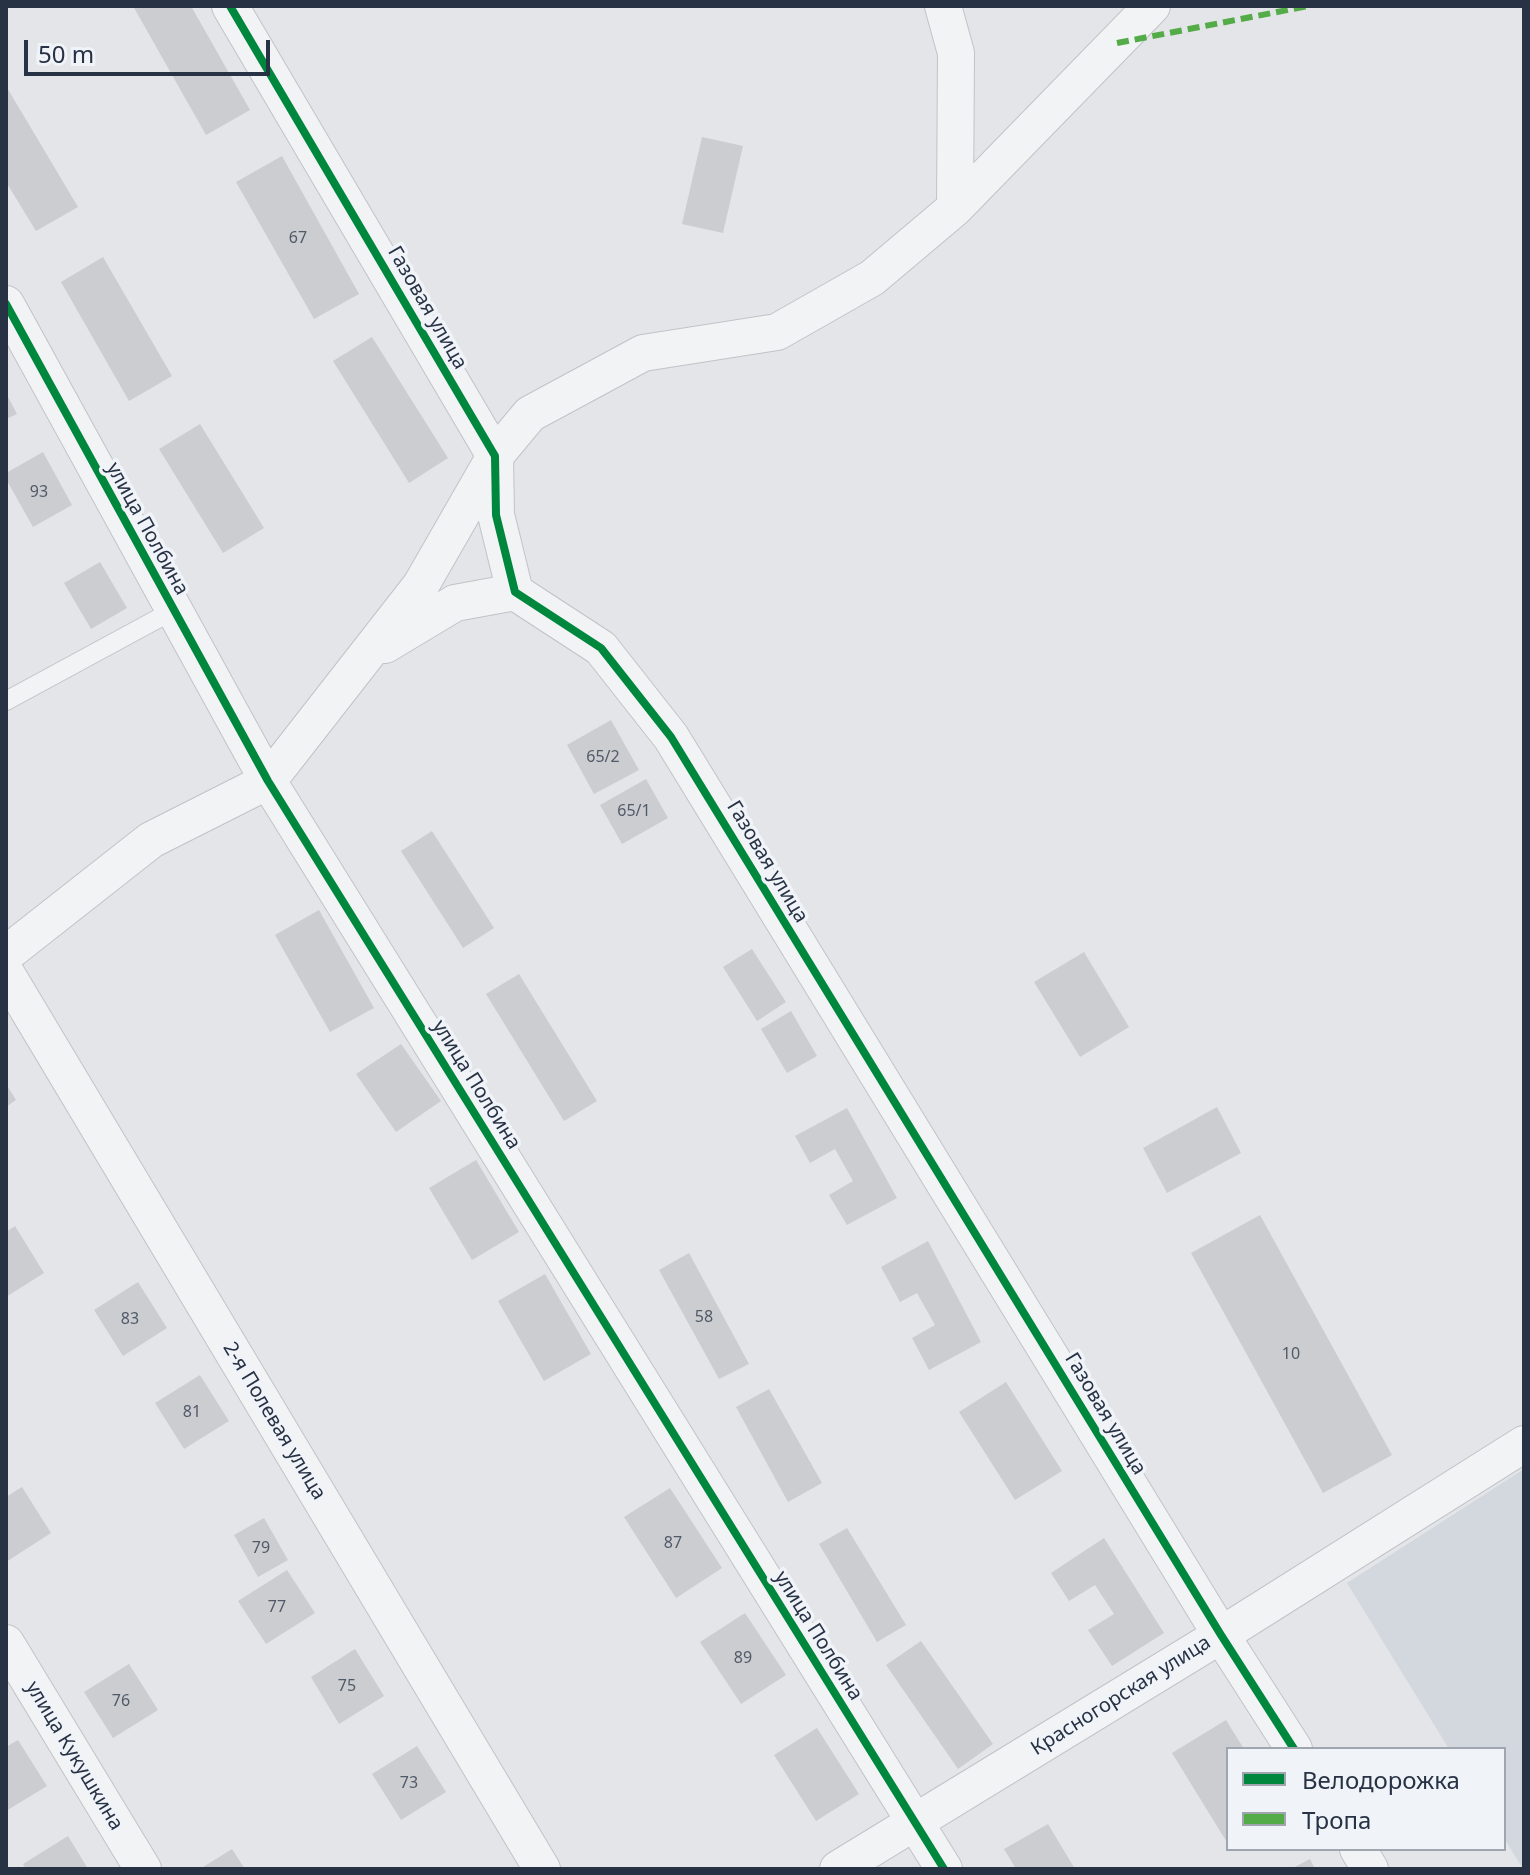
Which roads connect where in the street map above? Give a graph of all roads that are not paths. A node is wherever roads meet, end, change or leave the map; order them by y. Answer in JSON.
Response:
{"nodes":[{"id":1,"x":230,"y":6,"type":"edge"},
{"id":2,"x":943,"y":6,"type":"edge"},
{"id":3,"x":1152,"y":6,"type":"edge"},
{"id":4,"x":955,"y":208,"type":"junction"},
{"id":5,"x":6,"y":304,"type":"edge"},
{"id":6,"x":495,"y":456,"type":"junction"},
{"id":7,"x":515,"y":592,"type":"junction"},
{"id":8,"x":174,"y":610,"type":"junction"},
{"id":9,"x":368,"y":656,"type":"junction"},
{"id":10,"x":6,"y":701,"type":"edge"},
{"id":11,"x":268,"y":781,"type":"junction"},
{"id":12,"x":6,"y":954,"type":"edge"},
{"id":13,"x":6,"y":973,"type":"edge"},
{"id":14,"x":1524,"y":1444,"type":"edge"},
{"id":15,"x":1221,"y":1635,"type":"junction"},
{"id":16,"x":6,"y":1643,"type":"edge"},
{"id":17,"x":1293,"y":1747,"type":"edge"},
{"id":18,"x":915,"y":1822,"type":"junction"},
{"id":19,"x":1359,"y":1851,"type":"edge"},
{"id":20,"x":143,"y":1869,"type":"edge"},
{"id":21,"x":542,"y":1869,"type":"edge"},
{"id":22,"x":838,"y":1869,"type":"edge"},
{"id":23,"x":944,"y":1869,"type":"edge"},
{"id":24,"x":1370,"y":1869,"type":"edge"}],
"edges":[{"from":1,"to":6,"type":"street","name":"Газовая улица"},
{"from":2,"to":4,"type":"street"},
{"from":3,"to":4,"type":"street"},
{"from":4,"to":6,"type":"street"},
{"from":5,"to":8,"type":"street","name":"улица Полбина"},
{"from":6,"to":7,"type":"street","name":"Газовая улица"},
{"from":6,"to":9,"type":"street"},
{"from":7,"to":9,"type":"street"},
{"from":7,"to":15,"type":"street","name":"Газовая улица"},
{"from":8,"to":10,"type":"lane"},
{"from":8,"to":11,"type":"street","name":"улица Полбина"},
{"from":9,"to":11,"type":"street"},
{"from":11,"to":12,"type":"street"},
{"from":11,"to":18,"type":"street","name":"улица Полбина"},
{"from":13,"to":21,"type":"street","name":"2-я Полевая улица"},
{"from":14,"to":15,"type":"street","name":"Красногорская улица"},
{"from":15,"to":17,"type":"street","name":"Газовая улица"},
{"from":15,"to":18,"type":"street","name":"Красногорская улица"},
{"from":16,"to":20,"type":"street","name":"улица Кукушкина"},
{"from":18,"to":22,"type":"street","name":"Красногорская улица"},
{"from":18,"to":23,"type":"street","name":"улица Полбина"},
{"from":19,"to":24,"type":"street"}]}
